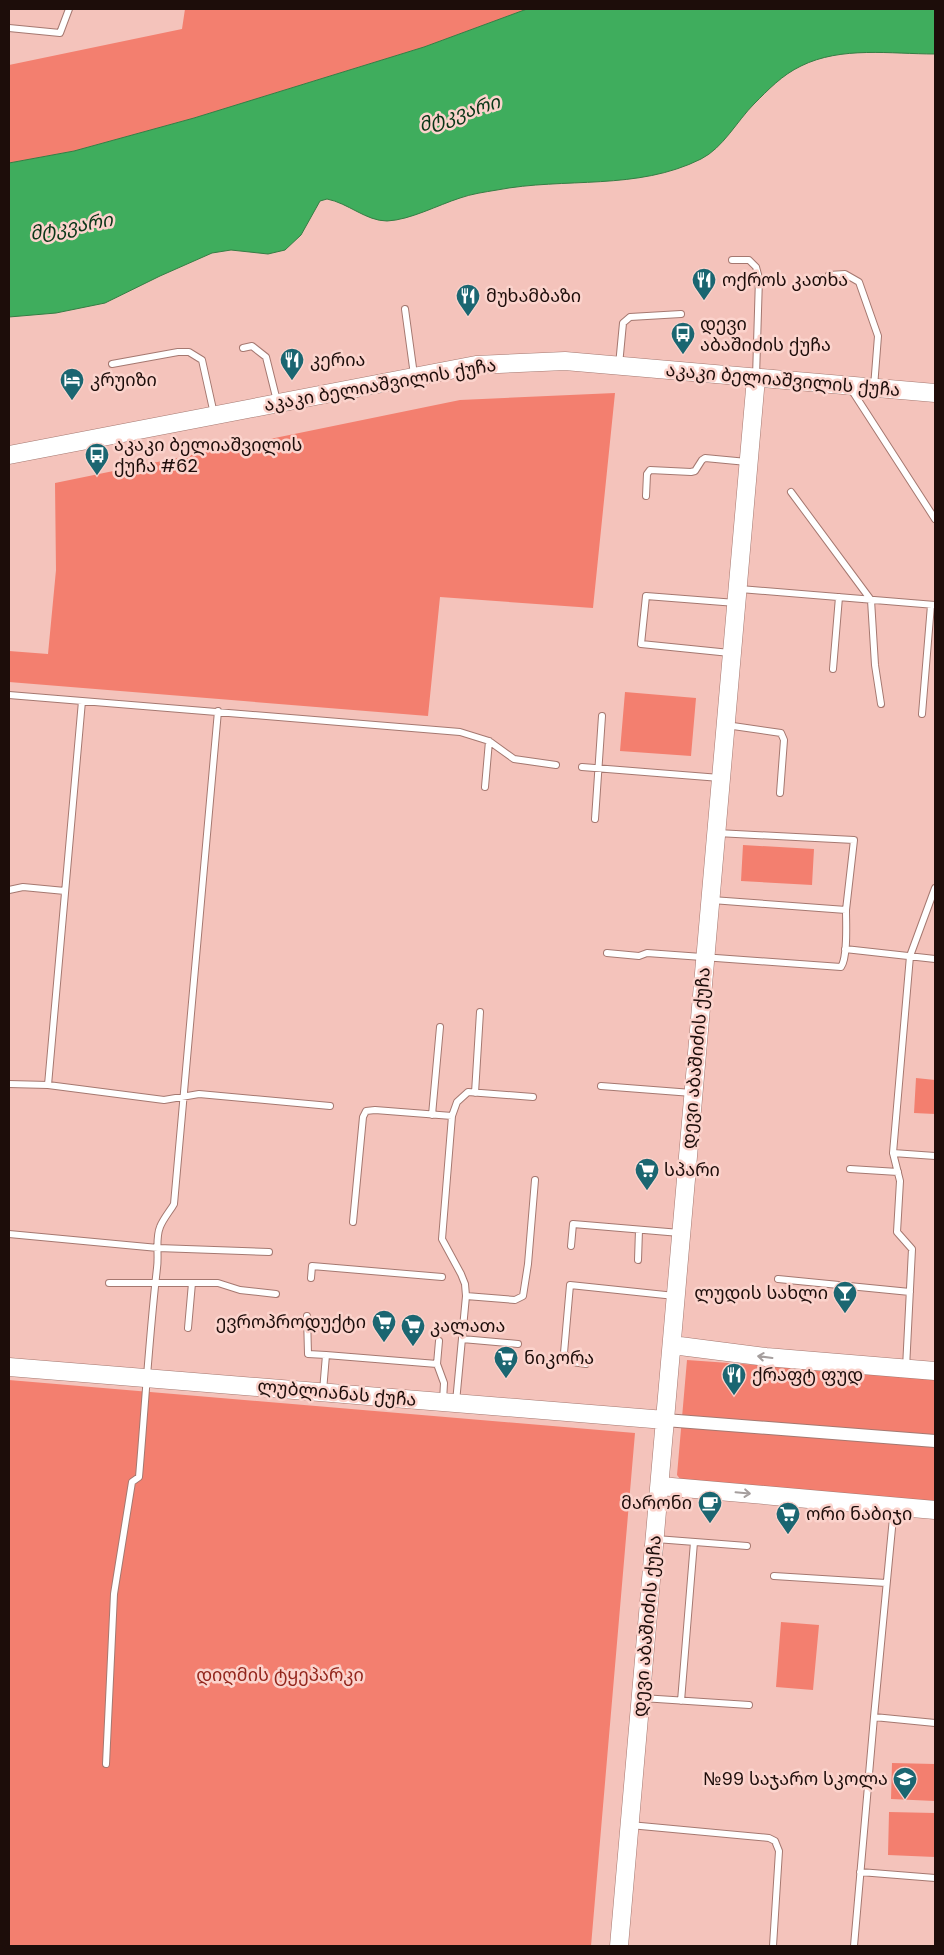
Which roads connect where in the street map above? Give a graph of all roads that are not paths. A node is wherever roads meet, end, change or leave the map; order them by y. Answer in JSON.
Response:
{"nodes":[{"id":1,"x":70,"y":9,"type":"edge"},
{"id":2,"x":9,"y":28,"type":"edge"},
{"id":3,"x":732,"y":260,"type":"dead end"},
{"id":4,"x":829,"y":275,"type":"dead end"},
{"id":5,"x":404,"y":309,"type":"dead end"},
{"id":6,"x":681,"y":314,"type":"dead end"},
{"id":7,"x":243,"y":348,"type":"dead end"},
{"id":8,"x":112,"y":364,"type":"dead end"},
{"id":9,"x":619,"y":366,"type":"junction"},
{"id":10,"x":415,"y":376,"type":"junction"},
{"id":11,"x":756,"y":378,"type":"junction"},
{"id":12,"x":849,"y":386,"type":"junction"},
{"id":13,"x":874,"y":388,"type":"junction"},
{"id":14,"x":935,"y":393,"type":"edge"},
{"id":15,"x":277,"y":403,"type":"junction"},
{"id":16,"x":214,"y":415,"type":"junction"},
{"id":17,"x":9,"y":455,"type":"edge"},
{"id":18,"x":748,"y":462,"type":"junction"},
{"id":19,"x":791,"y":492,"type":"dead end"},
{"id":20,"x":646,"y":496,"type":"dead end"},
{"id":21,"x":935,"y":520,"type":"edge"},
{"id":22,"x":736,"y":596,"type":"junction"},
{"id":23,"x":839,"y":597,"type":"junction"},
{"id":24,"x":872,"y":600,"type":"junction"},
{"id":25,"x":933,"y":605,"type":"edge"},
{"id":26,"x":731,"y":653,"type":"junction"},
{"id":27,"x":833,"y":669,"type":"dead end"},
{"id":28,"x":9,"y":695,"type":"edge"},
{"id":29,"x":82,"y":700,"type":"junction"},
{"id":30,"x":881,"y":704,"type":"dead end"},
{"id":31,"x":218,"y":711,"type":"junction"},
{"id":32,"x":922,"y":714,"type":"dead end"},
{"id":33,"x":602,"y":716,"type":"dead end"},
{"id":34,"x":725,"y":724,"type":"junction"},
{"id":35,"x":489,"y":741,"type":"junction"},
{"id":36,"x":556,"y":765,"type":"dead end"},
{"id":37,"x":582,"y":767,"type":"dead end"},
{"id":38,"x":599,"y":768,"type":"junction"},
{"id":39,"x":720,"y":778,"type":"junction"},
{"id":40,"x":485,"y":787,"type":"dead end"},
{"id":41,"x":780,"y":793,"type":"dead end"},
{"id":42,"x":595,"y":819,"type":"dead end"},
{"id":43,"x":715,"y":833,"type":"junction"},
{"id":44,"x":935,"y":888,"type":"edge"},
{"id":45,"x":9,"y":890,"type":"edge"},
{"id":46,"x":65,"y":892,"type":"junction"},
{"id":47,"x":710,"y":900,"type":"junction"},
{"id":48,"x":846,"y":910,"type":"junction"},
{"id":49,"x":845,"y":949,"type":"junction"},
{"id":50,"x":607,"y":953,"type":"dead end"},
{"id":51,"x":910,"y":956,"type":"junction"},
{"id":52,"x":705,"y":958,"type":"junction"},
{"id":53,"x":935,"y":959,"type":"edge"},
{"id":54,"x":480,"y":1012,"type":"dead end"},
{"id":55,"x":440,"y":1028,"type":"dead end"},
{"id":56,"x":9,"y":1084,"type":"edge"},
{"id":57,"x":48,"y":1085,"type":"junction"},
{"id":58,"x":601,"y":1086,"type":"dead end"},
{"id":59,"x":475,"y":1093,"type":"junction"},
{"id":60,"x":693,"y":1093,"type":"junction"},
{"id":61,"x":183,"y":1096,"type":"junction"},
{"id":62,"x":533,"y":1097,"type":"dead end"},
{"id":63,"x":330,"y":1106,"type":"dead end"},
{"id":64,"x":432,"y":1115,"type":"junction"},
{"id":65,"x":452,"y":1116,"type":"junction"},
{"id":66,"x":894,"y":1153,"type":"junction"},
{"id":67,"x":935,"y":1156,"type":"edge"},
{"id":68,"x":850,"y":1169,"type":"dead end"},
{"id":69,"x":898,"y":1172,"type":"junction"},
{"id":70,"x":535,"y":1180,"type":"dead end"},
{"id":71,"x":353,"y":1222,"type":"dead end"},
{"id":72,"x":639,"y":1230,"type":"junction"},
{"id":73,"x":9,"y":1234,"type":"edge"},
{"id":74,"x":682,"y":1234,"type":"junction"},
{"id":75,"x":572,"y":1246,"type":"dead end"},
{"id":76,"x":158,"y":1248,"type":"junction"},
{"id":77,"x":269,"y":1252,"type":"dead end"},
{"id":78,"x":638,"y":1260,"type":"dead end"},
{"id":79,"x":442,"y":1277,"type":"dead end"},
{"id":80,"x":311,"y":1278,"type":"dead end"},
{"id":81,"x":778,"y":1279,"type":"dead end"},
{"id":82,"x":109,"y":1283,"type":"dead end"},
{"id":83,"x":156,"y":1283,"type":"junction"},
{"id":84,"x":192,"y":1283,"type":"junction"},
{"id":85,"x":910,"y":1292,"type":"junction"},
{"id":86,"x":276,"y":1294,"type":"dead end"},
{"id":87,"x":466,"y":1296,"type":"junction"},
{"id":88,"x":676,"y":1296,"type":"junction"},
{"id":89,"x":307,"y":1316,"type":"dead end"},
{"id":90,"x":188,"y":1328,"type":"dead end"},
{"id":91,"x":462,"y":1340,"type":"junction"},
{"id":92,"x":439,"y":1341,"type":"dead end"},
{"id":93,"x":518,"y":1344,"type":"dead end"},
{"id":94,"x":672,"y":1345,"type":"junction"},
{"id":95,"x":326,"y":1355,"type":"junction"},
{"id":96,"x":437,"y":1364,"type":"junction"},
{"id":97,"x":586,"y":1364,"type":"dead end"},
{"id":98,"x":9,"y":1367,"type":"edge"},
{"id":99,"x":906,"y":1369,"type":"junction"},
{"id":100,"x":935,"y":1371,"type":"edge"},
{"id":101,"x":148,"y":1378,"type":"junction"},
{"id":102,"x":323,"y":1393,"type":"junction"},
{"id":103,"x":449,"y":1402,"type":"junction"},
{"id":104,"x":665,"y":1420,"type":"junction"},
{"id":105,"x":935,"y":1441,"type":"edge"},
{"id":106,"x":660,"y":1486,"type":"junction"},
{"id":107,"x":894,"y":1507,"type":"junction"},
{"id":108,"x":935,"y":1510,"type":"edge"},
{"id":109,"x":655,"y":1539,"type":"junction"},
{"id":110,"x":694,"y":1542,"type":"junction"},
{"id":111,"x":747,"y":1546,"type":"dead end"},
{"id":112,"x":774,"y":1576,"type":"dead end"},
{"id":113,"x":886,"y":1583,"type":"junction"},
{"id":114,"x":640,"y":1698,"type":"junction"},
{"id":115,"x":680,"y":1701,"type":"junction"},
{"id":116,"x":749,"y":1705,"type":"dead end"},
{"id":117,"x":874,"y":1717,"type":"junction"},
{"id":118,"x":935,"y":1722,"type":"edge"},
{"id":119,"x":106,"y":1764,"type":"dead end"},
{"id":120,"x":629,"y":1825,"type":"junction"},
{"id":121,"x":860,"y":1872,"type":"junction"},
{"id":122,"x":935,"y":1878,"type":"edge"},
{"id":123,"x":619,"y":1946,"type":"edge"},
{"id":124,"x":773,"y":1946,"type":"edge"},
{"id":125,"x":854,"y":1946,"type":"edge"}],
"edges":[{"from":1,"to":2,"type":"lane"},
{"from":3,"to":11,"type":"lane"},
{"from":4,"to":13,"type":"lane"},
{"from":5,"to":10,"type":"lane"},
{"from":6,"to":9,"type":"lane"},
{"from":7,"to":15,"type":"lane"},
{"from":8,"to":16,"type":"lane"},
{"from":9,"to":10,"type":"street","name":"აკაკი ბელიაშვილის ქუჩა"},
{"from":9,"to":11,"type":"street","name":"აკაკი ბელიაშვილის ქუჩა"},
{"from":10,"to":15,"type":"street","name":"აკაკი ბელიაშვილის ქუჩა"},
{"from":11,"to":12,"type":"street","name":"აკაკი ბელიაშვილის ქუჩა"},
{"from":11,"to":18,"type":"street","name":"დევი აბაშიძის ქუჩა"},
{"from":12,"to":13,"type":"street","name":"აკაკი ბელიაშვილის ქუჩა"},
{"from":12,"to":21,"type":"lane"},
{"from":13,"to":14,"type":"street","name":"აკაკი ბელიაშვილის ქუჩა"},
{"from":15,"to":16,"type":"street","name":"აკაკი ბელიაშვილის ქუჩა"},
{"from":16,"to":17,"type":"street","name":"აკაკი ბელიაშვილის ქუჩა"},
{"from":18,"to":20,"type":"lane"},
{"from":18,"to":22,"type":"street","name":"დევი აბაშიძის ქუჩა"},
{"from":19,"to":24,"type":"lane"},
{"from":22,"to":23,"type":"lane"},
{"from":22,"to":26,"type":"street","name":"დევი აბაშიძის ქუჩა"},
{"from":22,"to":26,"type":"lane"},
{"from":23,"to":24,"type":"lane"},
{"from":23,"to":27,"type":"lane"},
{"from":24,"to":25,"type":"lane"},
{"from":24,"to":30,"type":"lane"},
{"from":25,"to":32,"type":"lane"},
{"from":26,"to":34,"type":"street","name":"დევი აბაშიძის ქუჩა"},
{"from":28,"to":29,"type":"lane"},
{"from":29,"to":31,"type":"lane"},
{"from":29,"to":46,"type":"lane"},
{"from":31,"to":35,"type":"lane"},
{"from":31,"to":61,"type":"lane"},
{"from":33,"to":38,"type":"lane"},
{"from":34,"to":39,"type":"street","name":"დევი აბაშიძის ქუჩა"},
{"from":34,"to":41,"type":"lane"},
{"from":35,"to":36,"type":"lane"},
{"from":35,"to":40,"type":"lane"},
{"from":37,"to":38,"type":"lane"},
{"from":38,"to":39,"type":"lane"},
{"from":38,"to":42,"type":"lane"},
{"from":39,"to":43,"type":"street","name":"დევი აბაშიძის ქუჩა"},
{"from":43,"to":47,"type":"street","name":"დევი აბაშიძის ქუჩა"},
{"from":43,"to":48,"type":"lane"},
{"from":44,"to":51,"type":"lane"},
{"from":45,"to":46,"type":"lane"},
{"from":46,"to":57,"type":"lane"},
{"from":47,"to":48,"type":"lane"},
{"from":47,"to":52,"type":"street","name":"დევი აბაშიძის ქუჩა"},
{"from":48,"to":49,"type":"lane"},
{"from":49,"to":51,"type":"lane"},
{"from":49,"to":52,"type":"lane"},
{"from":50,"to":52,"type":"lane"},
{"from":51,"to":53,"type":"lane"},
{"from":51,"to":66,"type":"lane"},
{"from":52,"to":60,"type":"street","name":"დევი აბაშიძის ქუჩა"},
{"from":54,"to":59,"type":"lane"},
{"from":55,"to":64,"type":"lane"},
{"from":56,"to":57,"type":"lane"},
{"from":57,"to":61,"type":"lane"},
{"from":58,"to":60,"type":"lane"},
{"from":59,"to":62,"type":"lane"},
{"from":59,"to":65,"type":"lane"},
{"from":60,"to":74,"type":"street","name":"დევი აბაშიძის ქუჩა"},
{"from":61,"to":63,"type":"lane"},
{"from":61,"to":76,"type":"lane"},
{"from":64,"to":65,"type":"lane"},
{"from":64,"to":71,"type":"lane"},
{"from":65,"to":87,"type":"lane"},
{"from":66,"to":67,"type":"lane"},
{"from":66,"to":69,"type":"lane"},
{"from":68,"to":69,"type":"lane"},
{"from":69,"to":85,"type":"lane"},
{"from":70,"to":87,"type":"lane"},
{"from":72,"to":74,"type":"lane"},
{"from":72,"to":75,"type":"lane"},
{"from":72,"to":78,"type":"lane"},
{"from":73,"to":76,"type":"lane"},
{"from":74,"to":88,"type":"street","name":"დევი აბაშიძის ქუჩა"},
{"from":76,"to":77,"type":"lane"},
{"from":76,"to":83,"type":"lane"},
{"from":79,"to":80,"type":"lane"},
{"from":81,"to":85,"type":"lane"},
{"from":82,"to":83,"type":"lane"},
{"from":83,"to":84,"type":"lane"},
{"from":83,"to":101,"type":"lane"},
{"from":84,"to":86,"type":"lane"},
{"from":84,"to":90,"type":"lane"},
{"from":85,"to":99,"type":"lane"},
{"from":87,"to":91,"type":"lane"},
{"from":88,"to":94,"type":"street","name":"დევი აბაშიძის ქუჩა"},
{"from":88,"to":97,"type":"lane"},
{"from":89,"to":95,"type":"lane"},
{"from":91,"to":93,"type":"lane"},
{"from":91,"to":103,"type":"lane"},
{"from":92,"to":96,"type":"lane"},
{"from":99,"to":94,"type":"street","one_way":true},
{"from":94,"to":104,"type":"street","name":"დევი აბაშიძის ქუჩა"},
{"from":95,"to":96,"type":"lane"},
{"from":95,"to":102,"type":"lane"},
{"from":96,"to":103,"type":"lane"},
{"from":98,"to":101,"type":"street","name":"ლუბლიანას ქუჩა"},
{"from":99,"to":100,"type":"street"},
{"from":101,"to":102,"type":"street","name":"ლუბლიანას ქუჩა"},
{"from":101,"to":119,"type":"lane"},
{"from":102,"to":103,"type":"street","name":"ლუბლიანას ქუჩა"},
{"from":103,"to":104,"type":"street","name":"ლუბლიანას ქუჩა"},
{"from":104,"to":105,"type":"street"},
{"from":104,"to":106,"type":"street","name":"დევი აბაშიძის ქუჩა"},
{"from":106,"to":107,"type":"street","one_way":true},
{"from":106,"to":109,"type":"street","name":"დევი აბაშიძის ქუჩა"},
{"from":107,"to":108,"type":"street"},
{"from":107,"to":113,"type":"lane"},
{"from":109,"to":110,"type":"lane"},
{"from":109,"to":114,"type":"street","name":"დევი აბაშიძის ქუჩა"},
{"from":110,"to":111,"type":"lane"},
{"from":110,"to":115,"type":"lane"},
{"from":112,"to":113,"type":"lane"},
{"from":113,"to":117,"type":"lane"},
{"from":114,"to":115,"type":"lane"},
{"from":114,"to":120,"type":"street","name":"დევი აბაშიძის ქუჩა"},
{"from":115,"to":116,"type":"lane"},
{"from":117,"to":118,"type":"lane"},
{"from":117,"to":121,"type":"lane"},
{"from":120,"to":123,"type":"street","name":"დევი აბაშიძის ქუჩა"},
{"from":120,"to":124,"type":"lane"},
{"from":121,"to":122,"type":"lane"},
{"from":121,"to":125,"type":"lane"}]}
